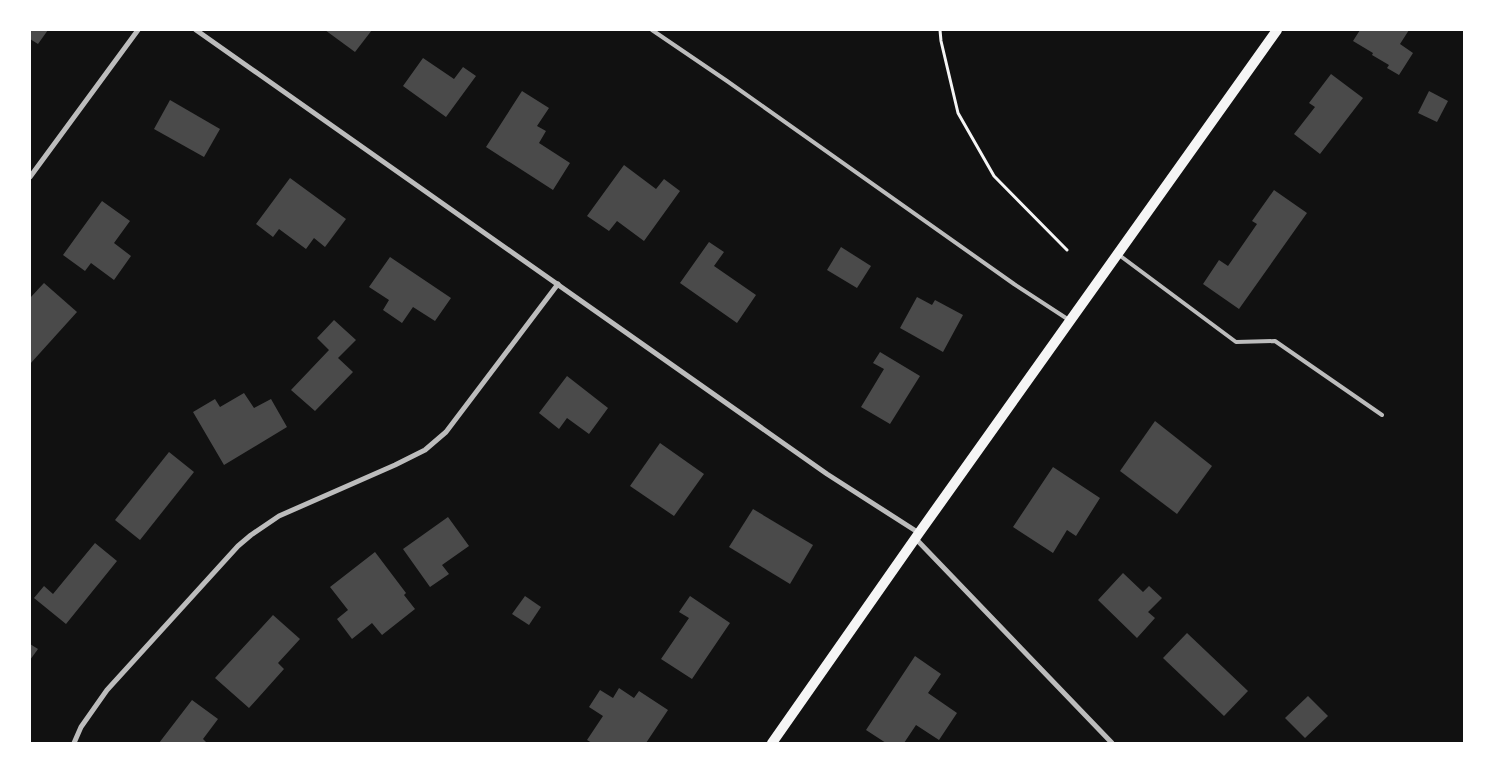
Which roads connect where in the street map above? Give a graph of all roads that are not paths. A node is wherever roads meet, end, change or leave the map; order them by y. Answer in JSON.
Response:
{"nodes":[{"id":1,"x":138,"y":30,"type":"edge"},
{"id":2,"x":196,"y":30,"type":"edge"},
{"id":3,"x":652,"y":30,"type":"edge"},
{"id":4,"x":1277,"y":30,"type":"edge"},
{"id":5,"x":30,"y":177,"type":"edge"},
{"id":6,"x":1117,"y":254,"type":"junction"},
{"id":7,"x":558,"y":284,"type":"junction"},
{"id":8,"x":1070,"y":320,"type":"junction"},
{"id":9,"x":1382,"y":415,"type":"dead end"},
{"id":10,"x":917,"y":536,"type":"junction"},
{"id":11,"x":74,"y":743,"type":"edge"},
{"id":12,"x":772,"y":743,"type":"edge"},
{"id":13,"x":1112,"y":743,"type":"edge"}],
"edges":[{"from":1,"to":5,"type":"street"},
{"from":2,"to":7,"type":"street"},
{"from":3,"to":8,"type":"lane"},
{"from":4,"to":6,"type":"main road"},
{"from":6,"to":8,"type":"main road"},
{"from":6,"to":9,"type":"lane"},
{"from":7,"to":10,"type":"street"},
{"from":7,"to":11,"type":"street"},
{"from":8,"to":10,"type":"main road"},
{"from":10,"to":12,"type":"main road"},
{"from":10,"to":13,"type":"street"}]}
